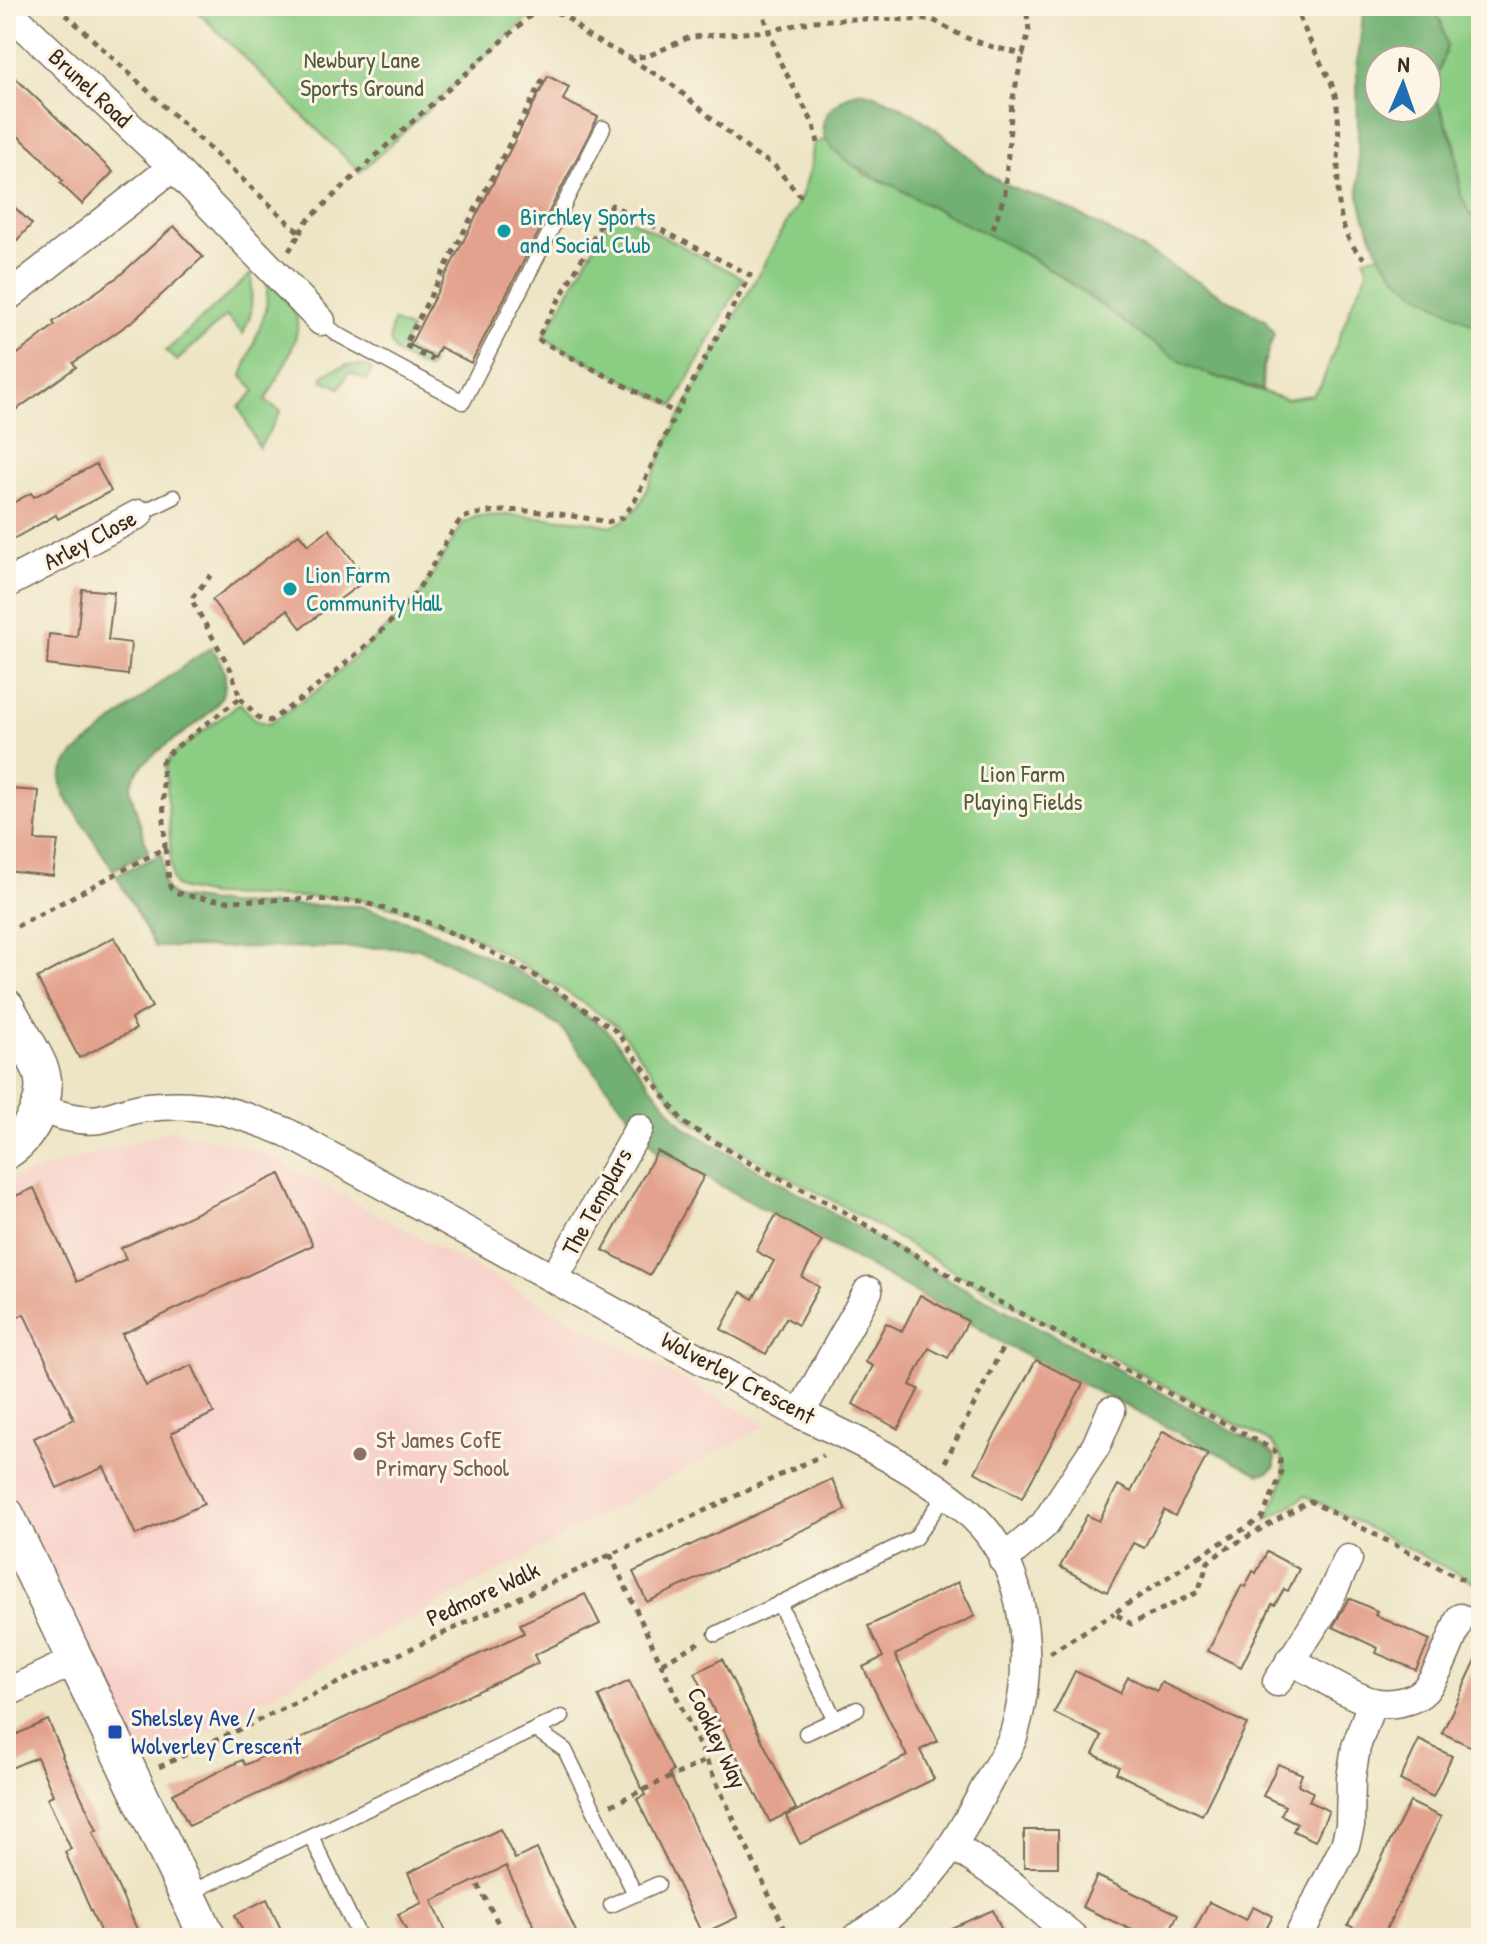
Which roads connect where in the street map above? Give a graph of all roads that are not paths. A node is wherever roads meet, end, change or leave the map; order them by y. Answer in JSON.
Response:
{"nodes":[{"id":1,"x":6,"y":9,"type":"edge"},
{"id":2,"x":603,"y":128,"type":"dead end"},
{"id":3,"x":173,"y":167,"type":"junction"},
{"id":4,"x":6,"y":298,"type":"edge"},
{"id":5,"x":321,"y":321,"type":"joint"},
{"id":6,"x":174,"y":497,"type":"dead end"},
{"id":7,"x":139,"y":514,"type":"joint"},
{"id":8,"x":6,"y":584,"type":"edge"},
{"id":9,"x":6,"y":1007,"type":"edge"},
{"id":10,"x":39,"y":1108,"type":"junction"},
{"id":11,"x":639,"y":1128,"type":"dead end"},
{"id":12,"x":6,"y":1151,"type":"edge"},
{"id":13,"x":555,"y":1277,"type":"junction"},
{"id":14,"x":868,"y":1291,"type":"dead end"},
{"id":15,"x":1111,"y":1411,"type":"dead end"},
{"id":16,"x":800,"y":1414,"type":"junction"},
{"id":17,"x":940,"y":1489,"type":"junction"},
{"id":18,"x":6,"y":1515,"type":"edge"},
{"id":19,"x":1348,"y":1559,"type":"dead end"},
{"id":20,"x":1003,"y":1560,"type":"junction"},
{"id":21,"x":779,"y":1603,"type":"junction"},
{"id":22,"x":1460,"y":1618,"type":"dead end"},
{"id":23,"x":716,"y":1634,"type":"road end"},
{"id":24,"x":76,"y":1660,"type":"junction"},
{"id":25,"x":6,"y":1693,"type":"edge"},
{"id":26,"x":1372,"y":1702,"type":"junction"},
{"id":27,"x":857,"y":1709,"type":"dead end"},
{"id":28,"x":562,"y":1717,"type":"dead end"},
{"id":29,"x":835,"y":1720,"type":"junction"},
{"id":30,"x":536,"y":1730,"type":"junction"},
{"id":31,"x":806,"y":1733,"type":"dead end"},
{"id":32,"x":311,"y":1836,"type":"junction"},
{"id":33,"x":954,"y":1846,"type":"junction"},
{"id":34,"x":658,"y":1884,"type":"dead end"},
{"id":35,"x":187,"y":1894,"type":"junction"},
{"id":36,"x":635,"y":1894,"type":"junction"},
{"id":37,"x":611,"y":1905,"type":"dead end"},
{"id":38,"x":208,"y":1938,"type":"edge"},
{"id":39,"x":360,"y":1938,"type":"edge"},
{"id":40,"x":856,"y":1938,"type":"edge"},
{"id":41,"x":1074,"y":1938,"type":"edge"},
{"id":42,"x":1298,"y":1938,"type":"edge"}],
"edges":[{"from":1,"to":3,"type":"street","name":"Brunel Road"},
{"from":2,"to":5,"type":"lane"},
{"from":3,"to":4,"type":"street"},
{"from":3,"to":5,"type":"street","name":"Brunel Road"},
{"from":6,"to":7,"type":"lane","name":"Arley Close"},
{"from":7,"to":8,"type":"street","name":"Arley Close"},
{"from":9,"to":10,"type":"street"},
{"from":10,"to":12,"type":"street"},
{"from":10,"to":13,"type":"street","name":"Wolverley Crescent"},
{"from":11,"to":13,"type":"street","name":"The Templars"},
{"from":13,"to":16,"type":"street","name":"Wolverley Crescent"},
{"from":14,"to":16,"type":"street"},
{"from":15,"to":20,"type":"street"},
{"from":16,"to":17,"type":"street","name":"Wolverley Crescent"},
{"from":17,"to":20,"type":"street","name":"Wolverley Crescent"},
{"from":17,"to":21,"type":"lane"},
{"from":18,"to":24,"type":"street"},
{"from":19,"to":26,"type":"street"},
{"from":20,"to":33,"type":"street","name":"Wolverley Crescent"},
{"from":21,"to":23,"type":"lane"},
{"from":21,"to":29,"type":"lane"},
{"from":22,"to":26,"type":"street"},
{"from":24,"to":25,"type":"street"},
{"from":24,"to":35,"type":"street"},
{"from":26,"to":42,"type":"street"},
{"from":27,"to":29,"type":"lane"},
{"from":28,"to":30,"type":"lane"},
{"from":29,"to":31,"type":"lane"},
{"from":30,"to":32,"type":"lane"},
{"from":30,"to":36,"type":"lane"},
{"from":32,"to":35,"type":"lane"},
{"from":32,"to":39,"type":"lane"},
{"from":33,"to":40,"type":"street","name":"Wolverley Crescent"},
{"from":33,"to":41,"type":"street"},
{"from":34,"to":36,"type":"lane"},
{"from":35,"to":38,"type":"street"},
{"from":36,"to":37,"type":"lane"}]}
